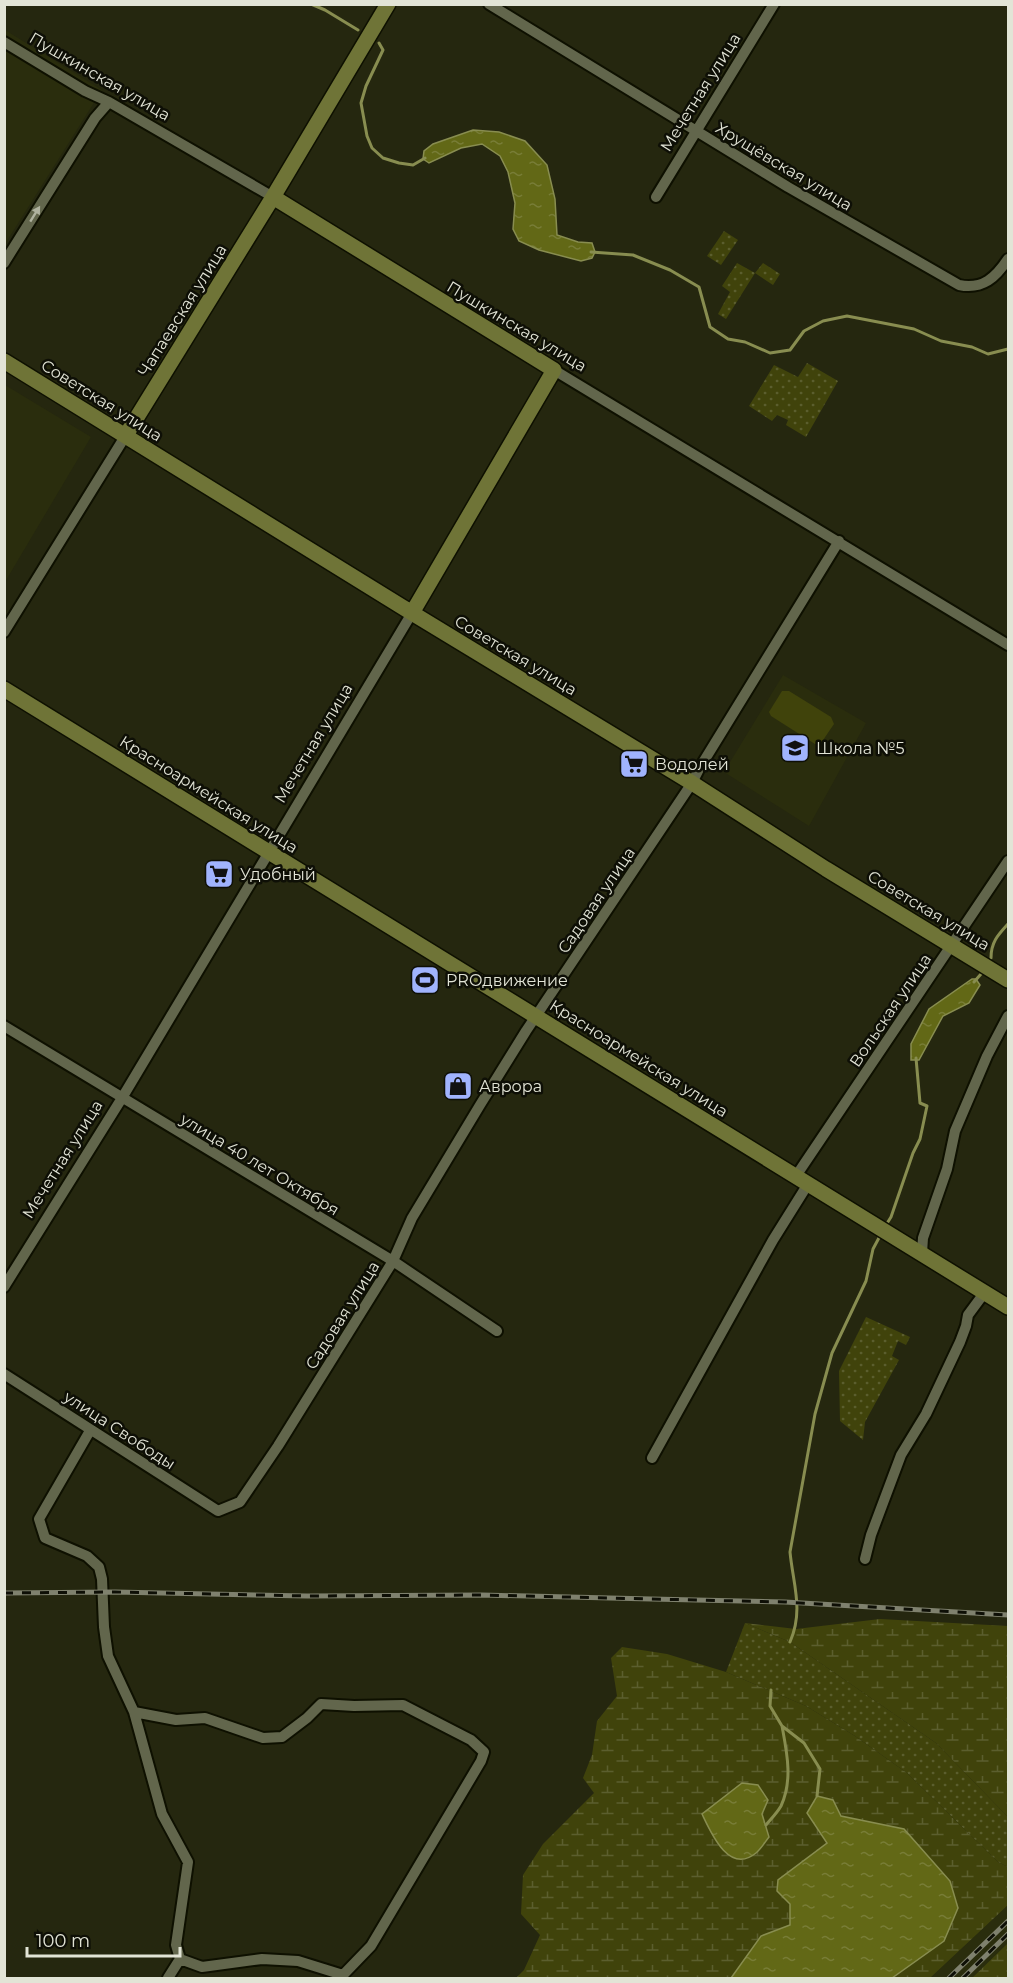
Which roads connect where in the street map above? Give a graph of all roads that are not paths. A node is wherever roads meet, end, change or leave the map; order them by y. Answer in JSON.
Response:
{"nodes":[{"id":1,"x":388,"y":4,"type":"edge"},
{"id":2,"x":489,"y":4,"type":"edge"},
{"id":3,"x":774,"y":4,"type":"edge"},
{"id":4,"x":4,"y":42,"type":"edge"},
{"id":5,"x":109,"y":102,"type":"junction"},
{"id":6,"x":697,"y":132,"type":"junction"},
{"id":7,"x":273,"y":197,"type":"junction"},
{"id":8,"x":656,"y":197,"type":"dead end"},
{"id":9,"x":1008,"y":258,"type":"edge"},
{"id":10,"x":4,"y":263,"type":"edge"},
{"id":11,"x":4,"y":361,"type":"edge"},
{"id":12,"x":554,"y":370,"type":"junction"},
{"id":13,"x":126,"y":435,"type":"junction"},
{"id":14,"x":839,"y":541,"type":"junction"},
{"id":15,"x":412,"y":613,"type":"junction"},
{"id":16,"x":4,"y":632,"type":"edge"},
{"id":17,"x":1008,"y":645,"type":"edge"},
{"id":18,"x":4,"y":690,"type":"edge"},
{"id":19,"x":692,"y":783,"type":"junction"},
{"id":20,"x":269,"y":853,"type":"junction"},
{"id":21,"x":1008,"y":861,"type":"edge"},
{"id":22,"x":952,"y":944,"type":"junction"},
{"id":23,"x":1008,"y":980,"type":"edge"},
{"id":24,"x":1008,"y":1016,"type":"edge"},
{"id":25,"x":536,"y":1017,"type":"junction"},
{"id":26,"x":4,"y":1026,"type":"edge"},
{"id":27,"x":122,"y":1098,"type":"junction"},
{"id":28,"x":802,"y":1180,"type":"junction"},
{"id":29,"x":917,"y":1250,"type":"junction"},
{"id":30,"x":393,"y":1261,"type":"junction"},
{"id":31,"x":4,"y":1287,"type":"edge"},
{"id":32,"x":985,"y":1292,"type":"junction"},
{"id":33,"x":1008,"y":1307,"type":"edge"},
{"id":34,"x":497,"y":1331,"type":"dead end"},
{"id":35,"x":4,"y":1374,"type":"edge"},
{"id":36,"x":91,"y":1429,"type":"junction"},
{"id":37,"x":652,"y":1458,"type":"dead end"},
{"id":38,"x":218,"y":1511,"type":"joint"},
{"id":39,"x":865,"y":1559,"type":"dead end"},
{"id":40,"x":134,"y":1712,"type":"junction"},
{"id":41,"x":180,"y":1959,"type":"junction"},
{"id":42,"x":341,"y":1977,"type":"edge"},
{"id":43,"x":168,"y":1978,"type":"edge"}],
"edges":[{"from":1,"to":7,"type":"street","name":"Чапаевская улица"},
{"from":2,"to":6,"type":"street","name":"Хрущёвская улица"},
{"from":3,"to":6,"type":"street","name":"Мечетная улица"},
{"from":4,"to":5,"type":"street","name":"Пушкинская улица"},
{"from":5,"to":7,"type":"street","name":"Пушкинская улица"},
{"from":10,"to":5,"type":"street","one_way":true},
{"from":6,"to":8,"type":"street","name":"Мечетная улица"},
{"from":6,"to":9,"type":"street","name":"Хрущёвская улица"},
{"from":7,"to":12,"type":"street","name":"Пушкинская улица"},
{"from":7,"to":13,"type":"street","name":"Чапаевская улица"},
{"from":11,"to":13,"type":"street","name":"Советская улица"},
{"from":12,"to":14,"type":"street","name":"Пушкинская улица"},
{"from":12,"to":15,"type":"street","name":"Мечетная улица"},
{"from":13,"to":15,"type":"street","name":"Советская улица"},
{"from":13,"to":16,"type":"street","name":"Чапаевская улица"},
{"from":14,"to":17,"type":"street","name":"Пушкинская улица"},
{"from":14,"to":19,"type":"street","name":"Садовая улица"},
{"from":15,"to":19,"type":"street","name":"Советская улица"},
{"from":15,"to":20,"type":"street","name":"Мечетная улица"},
{"from":18,"to":20,"type":"street","name":"Красноармейская улица"},
{"from":19,"to":22,"type":"street","name":"Советская улица"},
{"from":19,"to":25,"type":"street","name":"Садовая улица"},
{"from":20,"to":25,"type":"street","name":"Красноармейская улица"},
{"from":20,"to":27,"type":"street","name":"Мечетная улица"},
{"from":21,"to":22,"type":"street","name":"Вольская улица"},
{"from":22,"to":23,"type":"street","name":"Советская улица"},
{"from":22,"to":28,"type":"street","name":"Вольская улица"},
{"from":24,"to":29,"type":"street"},
{"from":25,"to":28,"type":"street","name":"Красноармейская улица"},
{"from":25,"to":30,"type":"street","name":"Садовая улица"},
{"from":26,"to":27,"type":"street","name":"улица 40 лет Октября"},
{"from":27,"to":30,"type":"street","name":"улица 40 лет Октября"},
{"from":27,"to":31,"type":"street","name":"Мечетная улица"},
{"from":28,"to":29,"type":"street","name":"Красноармейская улица"},
{"from":28,"to":37,"type":"street","name":"Вольская улица"},
{"from":29,"to":32,"type":"street","name":"Красноармейская улица"},
{"from":30,"to":34,"type":"street","name":"улица 40 лет Октября"},
{"from":30,"to":38,"type":"street","name":"Садовая улица"},
{"from":32,"to":33,"type":"street","name":"Красноармейская улица"},
{"from":32,"to":39,"type":"street"},
{"from":35,"to":36,"type":"street","name":"улица Свободы"},
{"from":36,"to":38,"type":"street","name":"улица Свободы"},
{"from":36,"to":40,"type":"street"},
{"from":40,"to":41,"type":"street"},
{"from":40,"to":42,"type":"street"},
{"from":41,"to":42,"type":"street"},
{"from":41,"to":43,"type":"street"}]}
